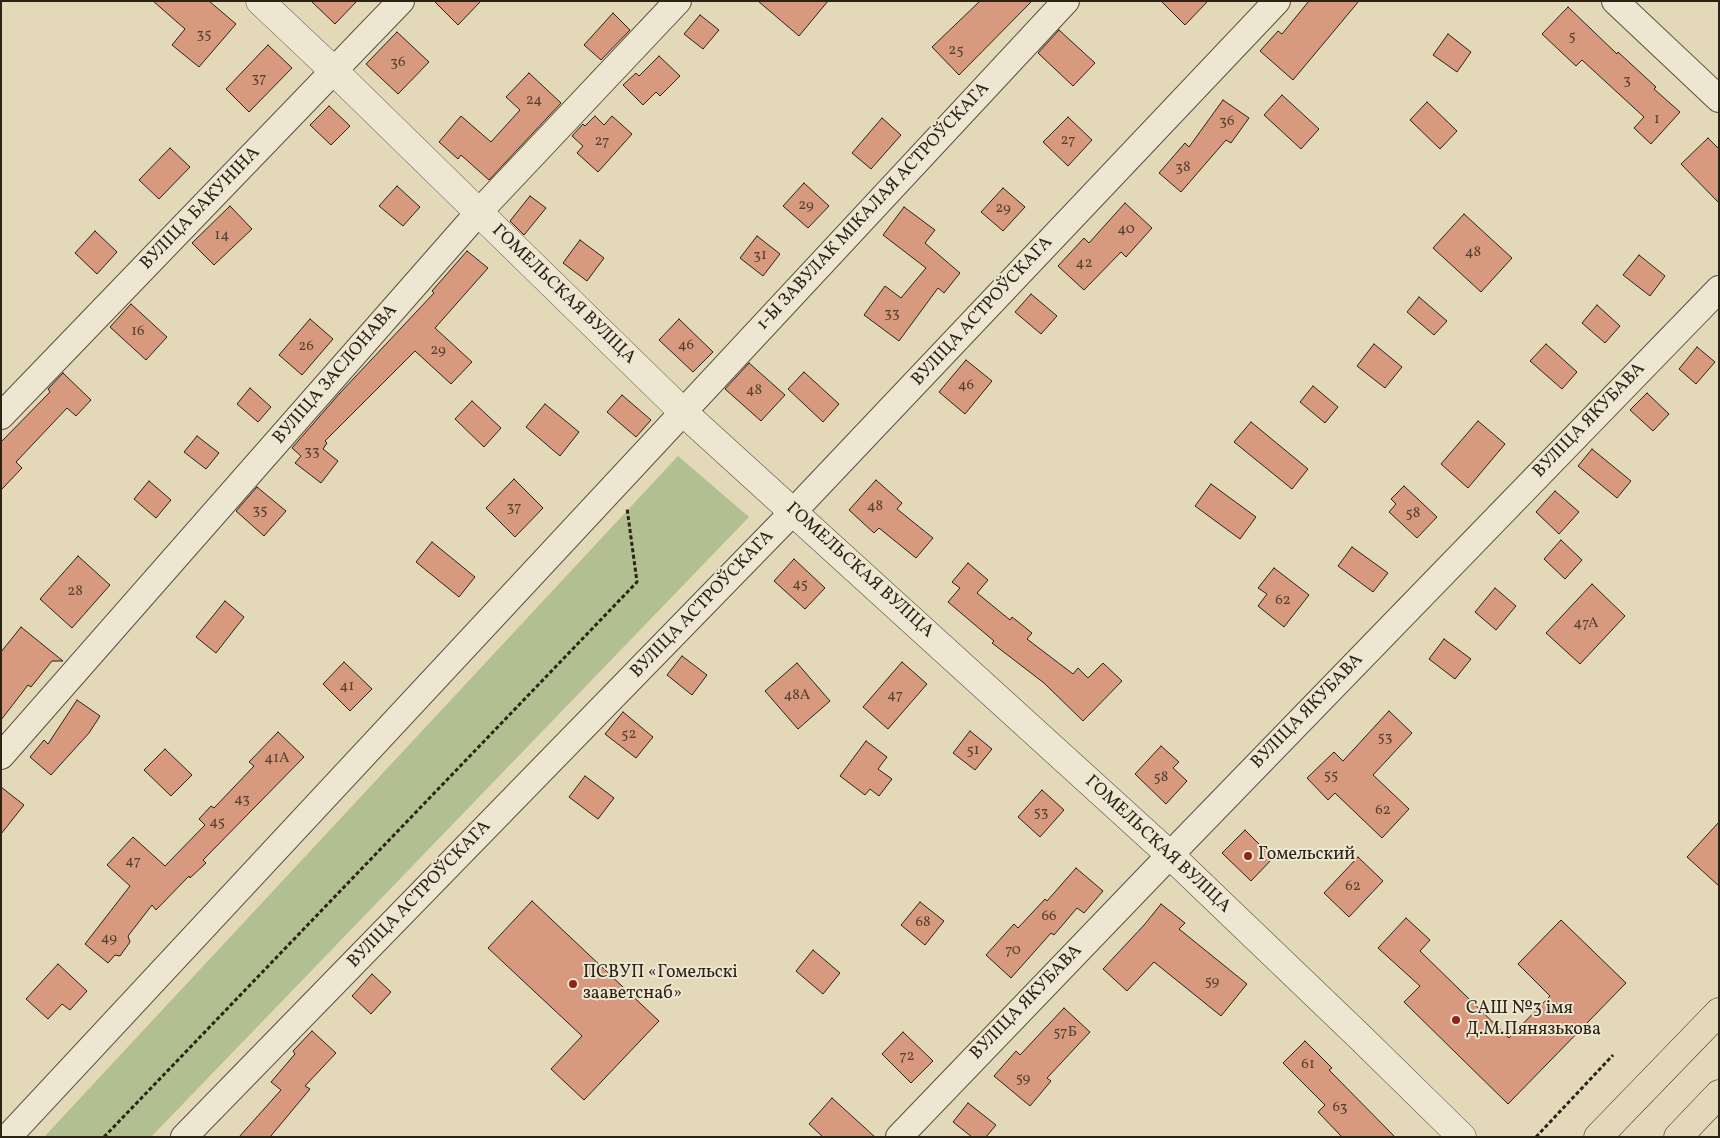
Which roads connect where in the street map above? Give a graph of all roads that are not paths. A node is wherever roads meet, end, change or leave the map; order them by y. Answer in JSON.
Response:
{"nodes":[{"id":1,"x":260,"y":1,"type":"edge"},
{"id":2,"x":401,"y":1,"type":"edge"},
{"id":3,"x":678,"y":1,"type":"edge"},
{"id":4,"x":1066,"y":1,"type":"edge"},
{"id":5,"x":1277,"y":1,"type":"edge"},
{"id":6,"x":1614,"y":1,"type":"edge"},
{"id":7,"x":334,"y":71,"type":"junction"},
{"id":8,"x":1719,"y":99,"type":"edge"},
{"id":9,"x":478,"y":213,"type":"junction"},
{"id":10,"x":1719,"y":289,"type":"edge"},
{"id":11,"x":683,"y":412,"type":"junction"},
{"id":12,"x":1,"y":416,"type":"edge"},
{"id":13,"x":793,"y":512,"type":"junction"},
{"id":14,"x":1,"y":756,"type":"edge"},
{"id":15,"x":1170,"y":855,"type":"junction"},
{"id":16,"x":1719,"y":1012,"type":"edge"},
{"id":17,"x":1719,"y":1094,"type":"edge"},
{"id":18,"x":8,"y":1137,"type":"edge"},
{"id":19,"x":184,"y":1137,"type":"edge"},
{"id":20,"x":899,"y":1137,"type":"edge"},
{"id":21,"x":1462,"y":1137,"type":"edge"},
{"id":22,"x":1598,"y":1137,"type":"edge"},
{"id":23,"x":1678,"y":1137,"type":"edge"}],
"edges":[{"from":1,"to":7,"type":"street","name":"ГОМЕЛЬСКАЯ ВУЛІЦА"},
{"from":2,"to":7,"type":"street","name":"ВУЛІЦА БАКУНІНА"},
{"from":3,"to":9,"type":"street","name":"ВУЛІЦА ЗАСЛОНАВА"},
{"from":4,"to":11,"type":"street","name":"1-Ы ЗАВУЛАК МІКАЛАЯ АСТРОЎСКАГА"},
{"from":5,"to":13,"type":"street","name":"ВУЛІЦА АСТРОЎСКАГА"},
{"from":6,"to":8,"type":"street"},
{"from":7,"to":9,"type":"street","name":"ГОМЕЛЬСКАЯ ВУЛІЦА"},
{"from":7,"to":12,"type":"street","name":"ВУЛІЦА БАКУНІНА"},
{"from":9,"to":11,"type":"street","name":"ГОМЕЛЬСКАЯ ВУЛІЦА"},
{"from":9,"to":14,"type":"street","name":"ВУЛІЦА ЗАСЛОНАВА"},
{"from":10,"to":15,"type":"street","name":"ВУЛІЦА ЯКУБАВА"},
{"from":11,"to":13,"type":"street","name":"ГОМЕЛЬСКАЯ ВУЛІЦА"},
{"from":11,"to":18,"type":"street"},
{"from":13,"to":15,"type":"street","name":"ГОМЕЛЬСКАЯ ВУЛІЦА"},
{"from":13,"to":19,"type":"street","name":"ВУЛІЦА АСТРОЎСКАГА"},
{"from":15,"to":20,"type":"street","name":"ВУЛІЦА ЯКУБАВА"},
{"from":15,"to":21,"type":"street","name":"ГОМЕЛЬСКАЯ ВУЛІЦА"},
{"from":16,"to":22,"type":"main road"},
{"from":17,"to":23,"type":"main road"}]}
